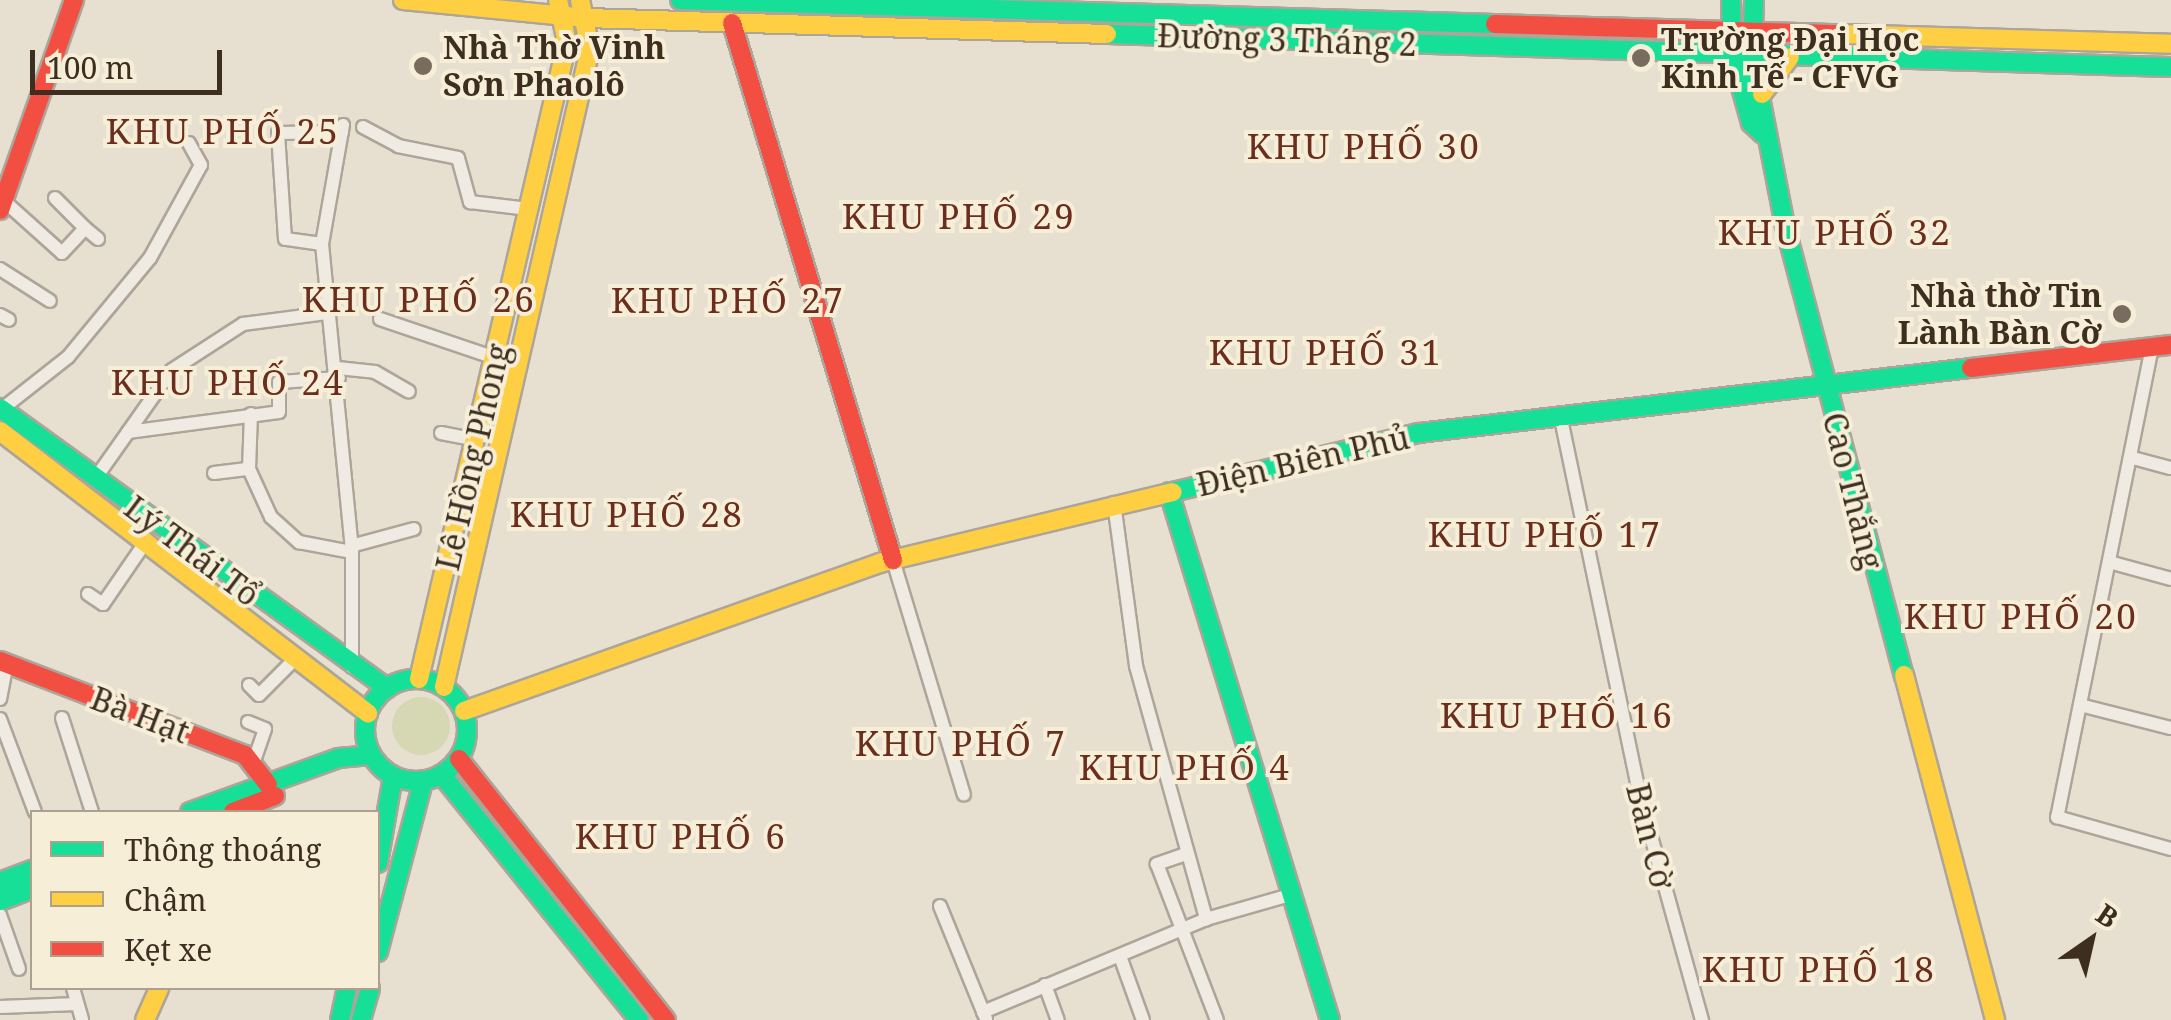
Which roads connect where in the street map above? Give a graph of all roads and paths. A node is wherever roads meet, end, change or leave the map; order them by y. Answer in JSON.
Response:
{"nodes":[{"id":1,"x":74,"y":0,"type":"edge"},
{"id":2,"x":403,"y":0,"type":"edge"},
{"id":3,"x":680,"y":0,"type":"edge"},
{"id":4,"x":1730,"y":0,"type":"edge"},
{"id":5,"x":1754,"y":0,"type":"edge"},
{"id":6,"x":560,"y":8,"type":"edge"},
{"id":7,"x":583,"y":9,"type":"edge"},
{"id":8,"x":732,"y":22,"type":"junction"},
{"id":9,"x":1730,"y":32,"type":"junction"},
{"id":10,"x":1752,"y":33,"type":"junction"},
{"id":11,"x":2171,"y":44,"type":"edge"},
{"id":12,"x":1732,"y":55,"type":"junction"},
{"id":13,"x":1752,"y":56,"type":"junction"},
{"id":14,"x":1790,"y":57,"type":"junction"},
{"id":15,"x":2171,"y":67,"type":"edge"},
{"id":16,"x":1762,"y":94,"type":"junction"},
{"id":17,"x":363,"y":127,"type":"dead end"},
{"id":18,"x":1763,"y":134,"type":"junction"},
{"id":19,"x":188,"y":144,"type":"dead end"},
{"id":20,"x":55,"y":198,"type":"dead end"},
{"id":21,"x":2,"y":205,"type":"edge"},
{"id":22,"x":530,"y":209,"type":"junction"},
{"id":23,"x":85,"y":228,"type":"junction"},
{"id":24,"x":98,"y":239,"type":"dead end"},
{"id":25,"x":322,"y":244,"type":"junction"},
{"id":26,"x":0,"y":269,"type":"edge"},
{"id":27,"x":50,"y":302,"type":"dead end"},
{"id":28,"x":328,"y":313,"type":"junction"},
{"id":29,"x":380,"y":319,"type":"dead end"},
{"id":30,"x":2162,"y":346,"type":"edge"},
{"id":31,"x":495,"y":358,"type":"junction"},
{"id":32,"x":338,"y":373,"type":"junction"},
{"id":33,"x":1826,"y":384,"type":"junction"},
{"id":34,"x":409,"y":392,"type":"dead end"},
{"id":35,"x":1,"y":408,"type":"edge"},
{"id":36,"x":250,"y":414,"type":"junction"},
{"id":37,"x":1560,"y":414,"type":"junction"},
{"id":38,"x":0,"y":432,"type":"edge"},
{"id":39,"x":128,"y":432,"type":"junction"},
{"id":40,"x":442,"y":433,"type":"dead end"},
{"id":41,"x":476,"y":440,"type":"junction"},
{"id":42,"x":2133,"y":458,"type":"junction"},
{"id":43,"x":2171,"y":468,"type":"edge"},
{"id":44,"x":249,"y":470,"type":"junction"},
{"id":45,"x":214,"y":474,"type":"dead end"},
{"id":46,"x":95,"y":479,"type":"junction"},
{"id":47,"x":1168,"y":492,"type":"junction"},
{"id":48,"x":1114,"y":504,"type":"junction"},
{"id":49,"x":414,"y":529,"type":"dead end"},
{"id":50,"x":147,"y":540,"type":"junction"},
{"id":51,"x":351,"y":549,"type":"junction"},
{"id":52,"x":893,"y":560,"type":"junction"},
{"id":53,"x":2109,"y":562,"type":"junction"},
{"id":54,"x":2171,"y":579,"type":"edge"},
{"id":55,"x":88,"y":594,"type":"dead end"},
{"id":56,"x":300,"y":654,"type":"junction"},
{"id":57,"x":3,"y":663,"type":"edge"},
{"id":58,"x":350,"y":669,"type":"junction"},
{"id":59,"x":419,"y":679,"type":"junction"},
{"id":60,"x":249,"y":685,"type":"dead end"},
{"id":61,"x":444,"y":687,"type":"junction"},
{"id":62,"x":387,"y":688,"type":"junction"},
{"id":63,"x":0,"y":698,"type":"edge"},
{"id":64,"x":2080,"y":705,"type":"junction"},
{"id":65,"x":464,"y":711,"type":"junction"},
{"id":66,"x":368,"y":713,"type":"junction"},
{"id":67,"x":62,"y":718,"type":"dead end"},
{"id":68,"x":0,"y":719,"type":"edge"},
{"id":69,"x":248,"y":722,"type":"dead end"},
{"id":70,"x":2171,"y":728,"type":"edge"},
{"id":71,"x":362,"y":758,"type":"junction"},
{"id":72,"x":459,"y":759,"type":"junction"},
{"id":73,"x":254,"y":761,"type":"junction"},
{"id":74,"x":442,"y":775,"type":"junction"},
{"id":75,"x":393,"y":776,"type":"junction"},
{"id":76,"x":423,"y":782,"type":"junction"},
{"id":77,"x":268,"y":784,"type":"junction"},
{"id":78,"x":964,"y":794,"type":"dead end"},
{"id":79,"x":34,"y":810,"type":"edge"},
{"id":80,"x":91,"y":810,"type":"edge"},
{"id":81,"x":196,"y":810,"type":"edge"},
{"id":82,"x":237,"y":810,"type":"edge"},
{"id":83,"x":2171,"y":849,"type":"edge"},
{"id":84,"x":380,"y":851,"type":"edge"},
{"id":85,"x":1184,"y":855,"type":"junction"},
{"id":86,"x":30,"y":871,"type":"edge"},
{"id":87,"x":0,"y":882,"type":"edge"},
{"id":88,"x":30,"y":890,"type":"edge"},
{"id":89,"x":1293,"y":894,"type":"junction"},
{"id":90,"x":0,"y":902,"type":"edge"},
{"id":91,"x":940,"y":906,"type":"dead end"},
{"id":92,"x":0,"y":915,"type":"edge"},
{"id":93,"x":1206,"y":919,"type":"junction"},
{"id":94,"x":1189,"y":930,"type":"junction"},
{"id":95,"x":380,"y":944,"type":"edge"},
{"id":96,"x":1121,"y":959,"type":"junction"},
{"id":97,"x":19,"y":969,"type":"dead end"},
{"id":98,"x":1045,"y":985,"type":"junction"},
{"id":99,"x":74,"y":990,"type":"edge"},
{"id":100,"x":157,"y":990,"type":"edge"},
{"id":101,"x":348,"y":990,"type":"edge"},
{"id":102,"x":370,"y":990,"type":"edge"},
{"id":103,"x":77,"y":1004,"type":"junction"},
{"id":104,"x":0,"y":1007,"type":"edge"},
{"id":105,"x":985,"y":1016,"type":"edge"},
{"id":106,"x":82,"y":1020,"type":"edge"},
{"id":107,"x":145,"y":1020,"type":"edge"},
{"id":108,"x":340,"y":1020,"type":"edge"},
{"id":109,"x":362,"y":1020,"type":"edge"},
{"id":110,"x":639,"y":1020,"type":"edge"},
{"id":111,"x":666,"y":1020,"type":"edge"},
{"id":112,"x":1058,"y":1020,"type":"edge"},
{"id":113,"x":1143,"y":1020,"type":"edge"},
{"id":114,"x":1218,"y":1020,"type":"edge"},
{"id":115,"x":1330,"y":1020,"type":"edge"},
{"id":116,"x":1702,"y":1020,"type":"edge"},
{"id":117,"x":1995,"y":1020,"type":"edge"}],
"edges":[{"from":1,"to":21,"type":"main road"},
{"from":2,"to":6,"type":"main road","name":"Đường 3 Tháng 2"},
{"from":3,"to":9,"type":"main road","name":"Đường 3 Tháng 2"},
{"from":4,"to":9,"type":"main road","name":"Cao Thắng"},
{"from":5,"to":10,"type":"main road","name":"Cao Thắng"},
{"from":6,"to":7,"type":"main road","name":"Đường 3 Tháng 2"},
{"from":6,"to":22,"type":"main road","name":"Lê Hồng Phong"},
{"from":7,"to":8,"type":"main road","name":"Đường 3 Tháng 2"},
{"from":7,"to":61,"type":"main road","name":"Lê Hồng Phong"},
{"from":8,"to":12,"type":"main road","name":"Đường 3 Tháng 2"},
{"from":8,"to":52,"type":"main road"},
{"from":9,"to":10,"type":"main road","name":"Đường 3 Tháng 2"},
{"from":9,"to":12,"type":"main road","name":"Cao Thắng"},
{"from":10,"to":11,"type":"main road","name":"Đường 3 Tháng 2"},
{"from":10,"to":13,"type":"main road","name":"Cao Thắng"},
{"from":12,"to":13,"type":"main road","name":"Đường 3 Tháng 2"},
{"from":12,"to":18,"type":"main road","name":"Cao Thắng"},
{"from":13,"to":14,"type":"main road","name":"Đường 3 Tháng 2"},
{"from":13,"to":16,"type":"main road","name":"Cao Thắng"},
{"from":14,"to":15,"type":"main road","name":"Đường 3 Tháng 2"},
{"from":14,"to":16,"type":"main road"},
{"from":16,"to":18,"type":"main road","name":"Cao Thắng"},
{"from":17,"to":22,"type":"street"},
{"from":18,"to":33,"type":"main road","name":"Cao Thắng"},
{"from":19,"to":35,"type":"street"},
{"from":20,"to":23,"type":"street"},
{"from":21,"to":23,"type":"street"},
{"from":22,"to":31,"type":"main road","name":"Lê Hồng Phong"},
{"from":23,"to":24,"type":"street"},
{"from":25,"to":25,"type":"street"},
{"from":25,"to":28,"type":"street"},
{"from":26,"to":27,"type":"street"},
{"from":28,"to":32,"type":"street"},
{"from":28,"to":39,"type":"street"},
{"from":29,"to":31,"type":"street"},
{"from":30,"to":33,"type":"main road","name":"Điện Biên Phủ"},
{"from":30,"to":42,"type":"street"},
{"from":31,"to":41,"type":"main road","name":"Lê Hồng Phong"},
{"from":32,"to":34,"type":"street"},
{"from":32,"to":36,"type":"street"},
{"from":32,"to":51,"type":"street"},
{"from":33,"to":37,"type":"main road","name":"Điện Biên Phủ"},
{"from":33,"to":117,"type":"main road","name":"Cao Thắng"},
{"from":35,"to":46,"type":"main road","name":"Lý Thái Tổ"},
{"from":36,"to":39,"type":"street"},
{"from":36,"to":44,"type":"street"},
{"from":37,"to":47,"type":"main road","name":"Điện Biên Phủ"},
{"from":37,"to":116,"type":"street","name":"Bàn Cờ"},
{"from":38,"to":50,"type":"main road","name":"Lý Thái Tổ"},
{"from":39,"to":46,"type":"street"},
{"from":40,"to":41,"type":"street"},
{"from":41,"to":59,"type":"main road","name":"Lê Hồng Phong"},
{"from":42,"to":43,"type":"street"},
{"from":42,"to":53,"type":"street"},
{"from":44,"to":45,"type":"street"},
{"from":44,"to":51,"type":"street"},
{"from":46,"to":58,"type":"main road","name":"Lý Thái Tổ"},
{"from":47,"to":48,"type":"main road","name":"Điện Biên Phủ"},
{"from":47,"to":89,"type":"main road"},
{"from":48,"to":52,"type":"main road","name":"Điện Biên Phủ"},
{"from":48,"to":85,"type":"street"},
{"from":49,"to":51,"type":"street"},
{"from":50,"to":55,"type":"street"},
{"from":50,"to":56,"type":"main road","name":"Lý Thái Tổ"},
{"from":51,"to":58,"type":"street"},
{"from":52,"to":65,"type":"main road","name":"Điện Biên Phủ"},
{"from":52,"to":78,"type":"street"},
{"from":53,"to":54,"type":"street"},
{"from":53,"to":64,"type":"street"},
{"from":56,"to":60,"type":"street"},
{"from":56,"to":66,"type":"main road","name":"Lý Thái Tổ"},
{"from":57,"to":63,"type":"street"},
{"from":57,"to":73,"type":"main road","name":"Bà Hạt"},
{"from":58,"to":62,"type":"main road","name":"Lý Thái Tổ"},
{"from":59,"to":61,"type":"main road"},
{"from":59,"to":62,"type":"main road"},
{"from":61,"to":65,"type":"main road"},
{"from":62,"to":66,"type":"main road"},
{"from":64,"to":70,"type":"street"},
{"from":64,"to":83,"type":"street"},
{"from":65,"to":72,"type":"main road"},
{"from":66,"to":71,"type":"main road"},
{"from":67,"to":80,"type":"street"},
{"from":68,"to":79,"type":"street"},
{"from":69,"to":73,"type":"street"},
{"from":71,"to":75,"type":"main road"},
{"from":71,"to":77,"type":"main road"},
{"from":71,"to":82,"type":"main road"},
{"from":72,"to":74,"type":"main road"},
{"from":72,"to":111,"type":"main road"},
{"from":73,"to":77,"type":"main road"},
{"from":74,"to":76,"type":"main road"},
{"from":74,"to":110,"type":"main road"},
{"from":75,"to":76,"type":"main road"},
{"from":75,"to":84,"type":"main road"},
{"from":76,"to":95,"type":"main road"},
{"from":77,"to":81,"type":"main road"},
{"from":85,"to":93,"type":"street"},
{"from":85,"to":94,"type":"street"},
{"from":86,"to":87,"type":"main road"},
{"from":88,"to":90,"type":"main road"},
{"from":89,"to":93,"type":"street"},
{"from":89,"to":115,"type":"main road"},
{"from":91,"to":105,"type":"street"},
{"from":92,"to":97,"type":"street"},
{"from":93,"to":94,"type":"street"},
{"from":94,"to":96,"type":"street"},
{"from":94,"to":114,"type":"street"},
{"from":96,"to":98,"type":"street"},
{"from":96,"to":113,"type":"street"},
{"from":98,"to":105,"type":"street"},
{"from":98,"to":112,"type":"street"},
{"from":99,"to":103,"type":"street"},
{"from":100,"to":107,"type":"main road"},
{"from":101,"to":108,"type":"main road"},
{"from":102,"to":109,"type":"main road"},
{"from":103,"to":104,"type":"street"},
{"from":103,"to":106,"type":"street"}]}
